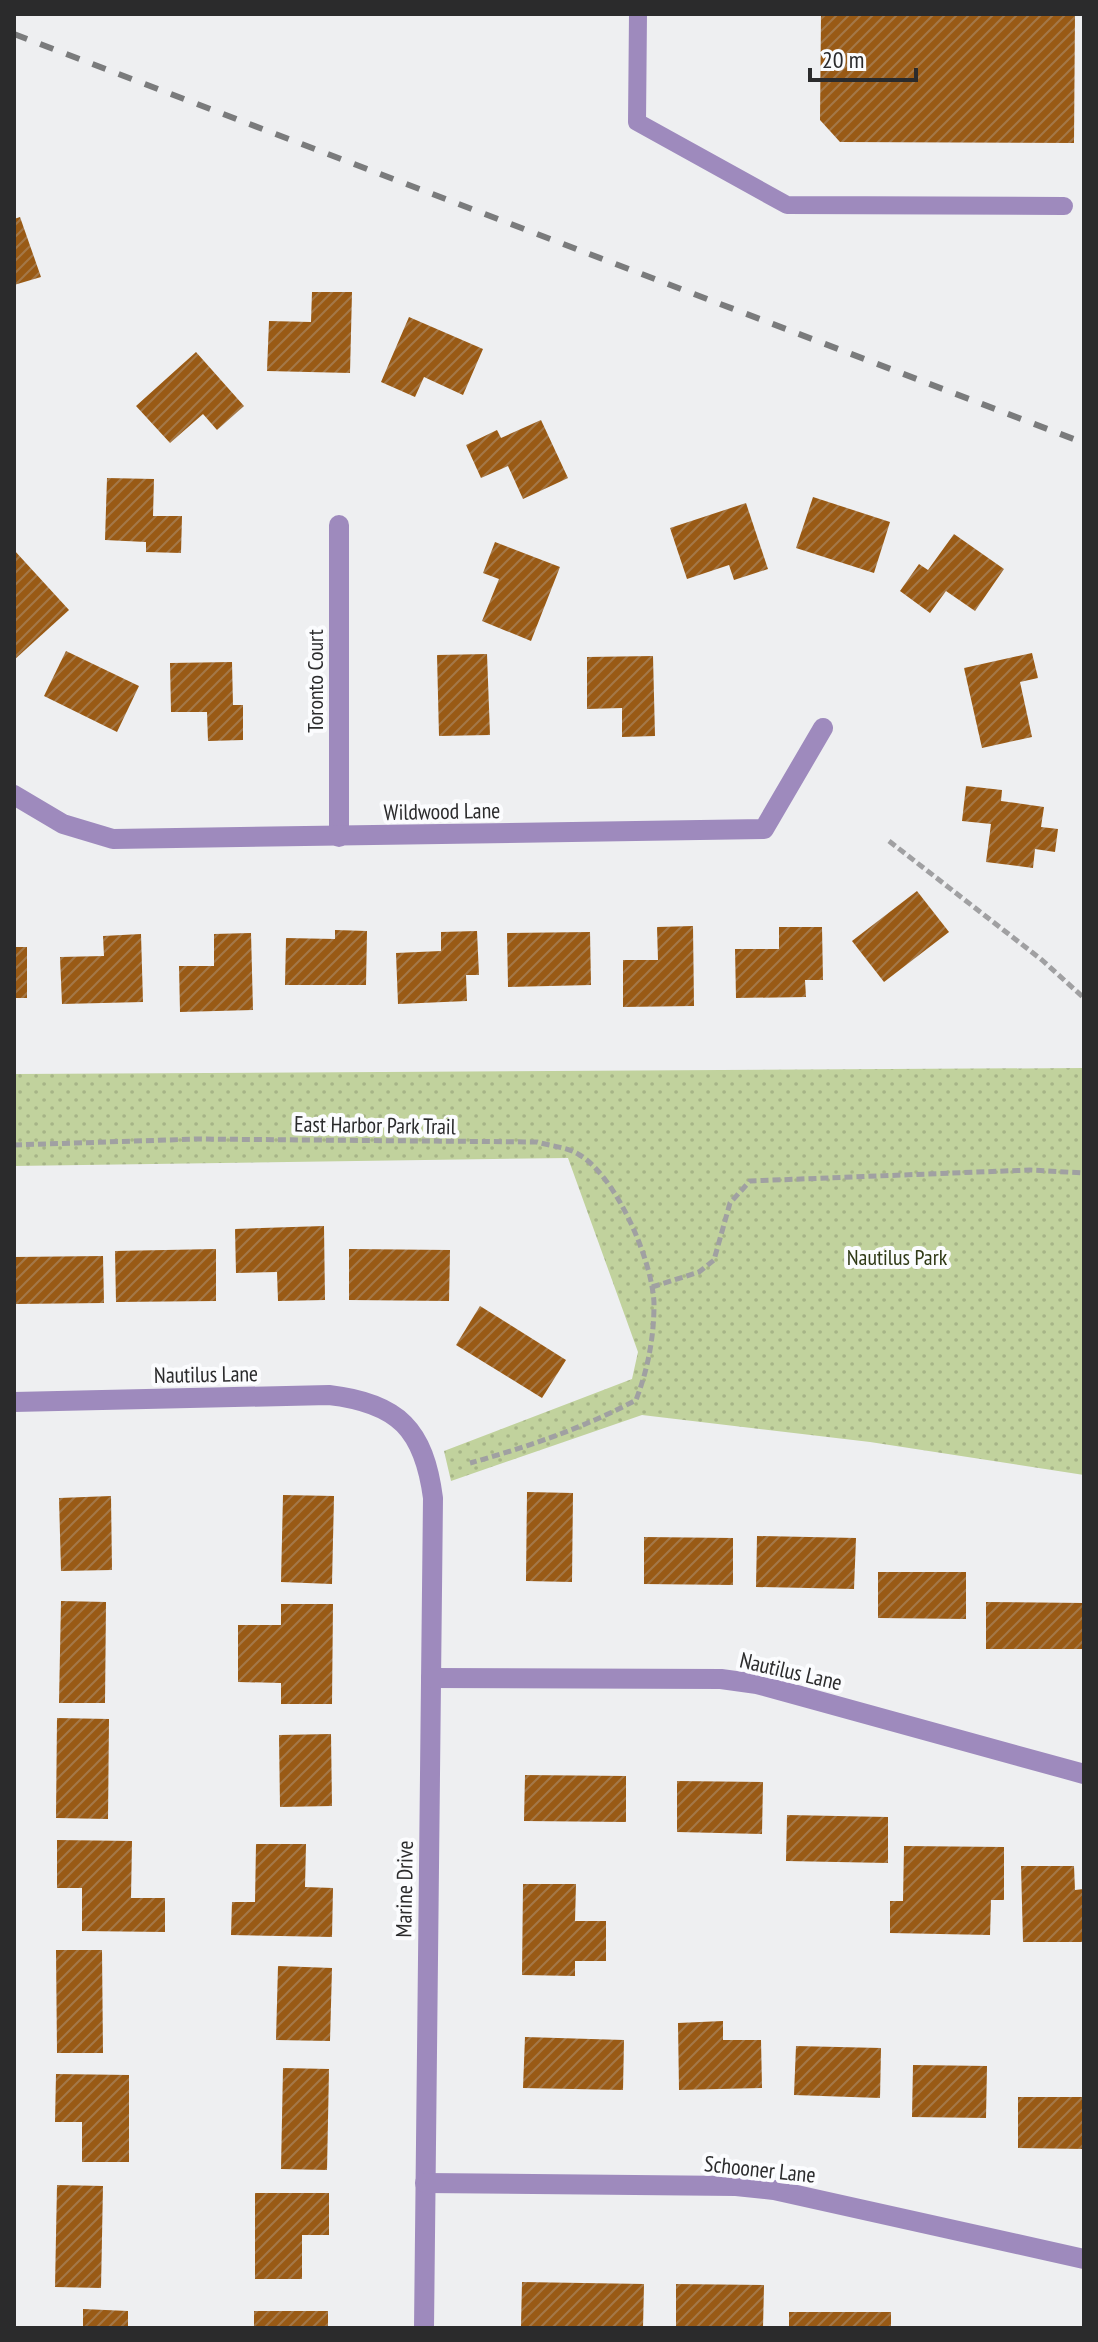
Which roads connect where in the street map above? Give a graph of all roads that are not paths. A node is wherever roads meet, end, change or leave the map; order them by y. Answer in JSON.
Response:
{"nodes":[{"id":1,"x":638,"y":14,"type":"edge"},
{"id":2,"x":1064,"y":206,"type":"dead end"},
{"id":3,"x":339,"y":525,"type":"dead end"},
{"id":4,"x":823,"y":728,"type":"dead end"},
{"id":5,"x":14,"y":795,"type":"edge"},
{"id":6,"x":339,"y":837,"type":"junction"},
{"id":7,"x":14,"y":1402,"type":"edge"},
{"id":8,"x":424,"y":1452,"type":"joint"},
{"id":9,"x":431,"y":1678,"type":"junction"},
{"id":10,"x":1084,"y":1774,"type":"edge"},
{"id":11,"x":425,"y":2183,"type":"junction"},
{"id":12,"x":1084,"y":2259,"type":"edge"},
{"id":13,"x":424,"y":2328,"type":"edge"}],
"edges":[{"from":1,"to":2,"type":"lane"},
{"from":3,"to":6,"type":"street","name":"Toronto Court"},
{"from":4,"to":6,"type":"street","name":"Wildwood Lane"},
{"from":5,"to":6,"type":"street","name":"Wildwood Lane"},
{"from":7,"to":8,"type":"street","name":"Nautilus Lane"},
{"from":8,"to":9,"type":"street","name":"Marine Drive"},
{"from":9,"to":10,"type":"street","name":"Nautilus Lane"},
{"from":9,"to":11,"type":"street","name":"Marine Drive"},
{"from":11,"to":12,"type":"street","name":"Schooner Lane"},
{"from":11,"to":13,"type":"street","name":"Marine Drive"}]}
